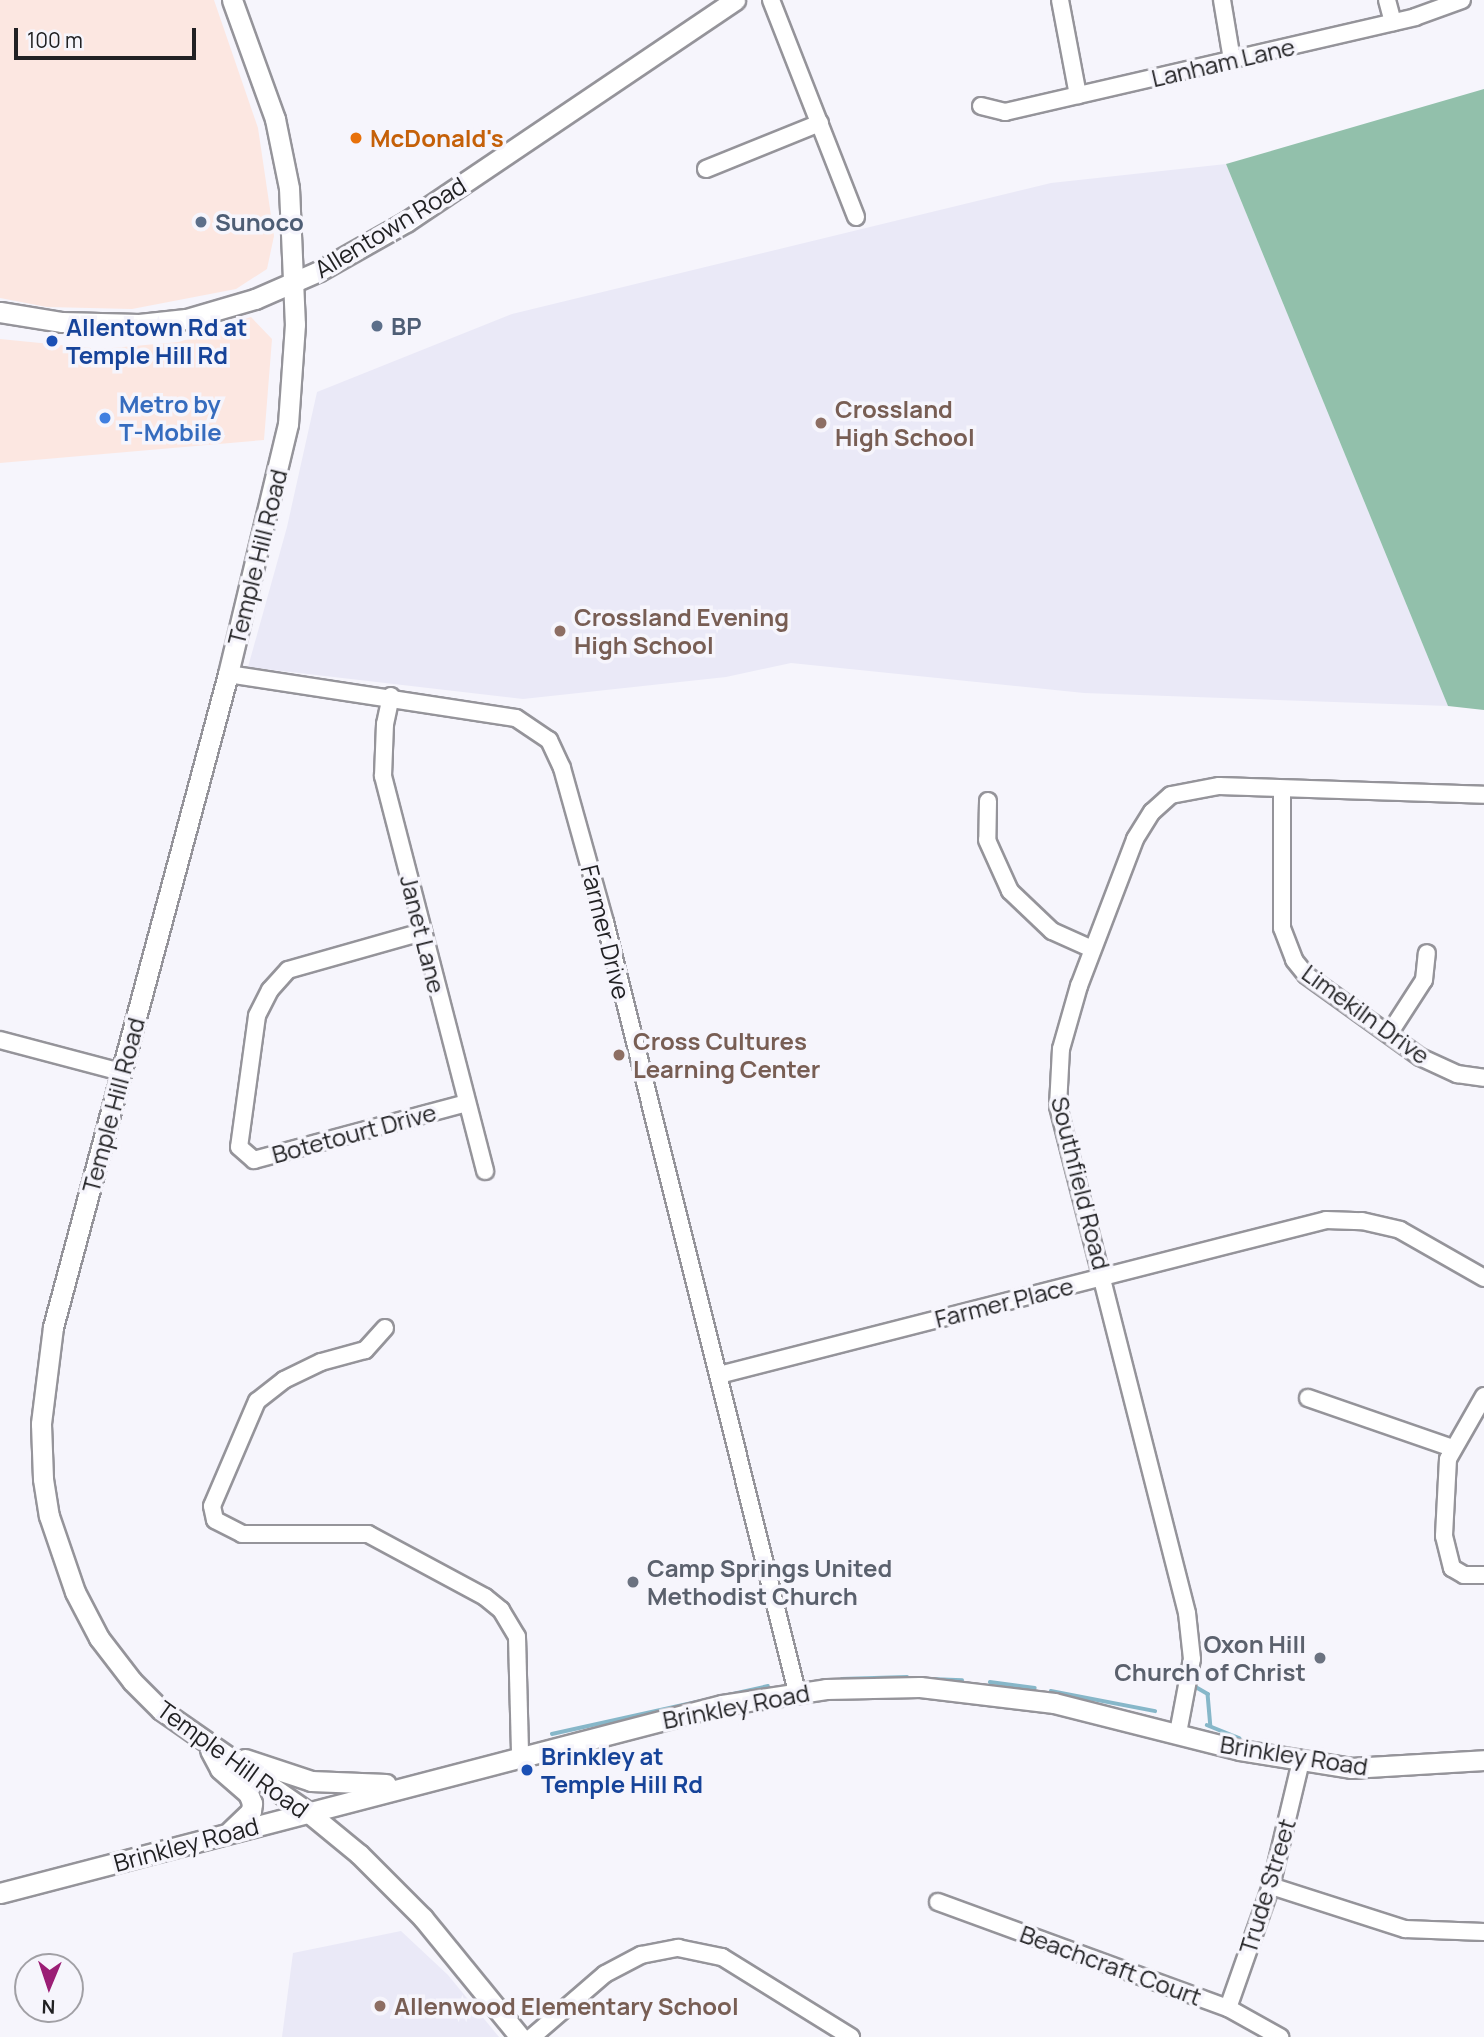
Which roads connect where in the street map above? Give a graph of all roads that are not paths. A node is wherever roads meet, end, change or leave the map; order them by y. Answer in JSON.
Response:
{"nodes":[{"id":1,"x":232,"y":0,"type":"edge"},
{"id":2,"x":735,"y":0,"type":"edge"},
{"id":3,"x":771,"y":0,"type":"edge"},
{"id":4,"x":1060,"y":0,"type":"edge"},
{"id":5,"x":1222,"y":0,"type":"edge"},
{"id":6,"x":1387,"y":0,"type":"edge"},
{"id":7,"x":1462,"y":0,"type":"edge"},
{"id":8,"x":1393,"y":22,"type":"junction"},
{"id":9,"x":1232,"y":60,"type":"junction"},
{"id":10,"x":1078,"y":95,"type":"junction"},
{"id":11,"x":982,"y":106,"type":"dead end"},
{"id":12,"x":820,"y":123,"type":"junction"},
{"id":13,"x":706,"y":169,"type":"dead end"},
{"id":14,"x":856,"y":217,"type":"dead end"},
{"id":15,"x":295,"y":281,"type":"junction"},
{"id":16,"x":0,"y":312,"type":"edge"},
{"id":17,"x":228,"y":674,"type":"junction"},
{"id":18,"x":391,"y":696,"type":"junction"},
{"id":19,"x":1282,"y":790,"type":"junction"},
{"id":20,"x":1484,"y":795,"type":"edge"},
{"id":21,"x":988,"y":802,"type":"dead end"},
{"id":22,"x":422,"y":932,"type":"junction"},
{"id":23,"x":1092,"y":949,"type":"junction"},
{"id":24,"x":1427,"y":953,"type":"dead end"},
{"id":25,"x":1389,"y":1034,"type":"junction"},
{"id":26,"x":0,"y":1040,"type":"edge"},
{"id":27,"x":121,"y":1072,"type":"junction"},
{"id":28,"x":1484,"y":1078,"type":"edge"},
{"id":29,"x":466,"y":1103,"type":"junction"},
{"id":30,"x":485,"y":1171,"type":"dead end"},
{"id":31,"x":1104,"y":1277,"type":"junction"},
{"id":32,"x":1484,"y":1278,"type":"edge"},
{"id":33,"x":385,"y":1328,"type":"dead end"},
{"id":34,"x":719,"y":1375,"type":"junction"},
{"id":35,"x":1484,"y":1396,"type":"edge"},
{"id":36,"x":1308,"y":1398,"type":"dead end"},
{"id":37,"x":1452,"y":1448,"type":"junction"},
{"id":38,"x":1484,"y":1575,"type":"edge"},
{"id":39,"x":797,"y":1692,"type":"junction"},
{"id":40,"x":1178,"y":1733,"type":"junction"},
{"id":41,"x":205,"y":1743,"type":"junction"},
{"id":42,"x":520,"y":1755,"type":"junction"},
{"id":43,"x":1484,"y":1760,"type":"edge"},
{"id":44,"x":1301,"y":1761,"type":"junction"},
{"id":45,"x":411,"y":1784,"type":"junction"},
{"id":46,"x":309,"y":1813,"type":"junction"},
{"id":47,"x":229,"y":1832,"type":"junction"},
{"id":48,"x":1271,"y":1886,"type":"junction"},
{"id":49,"x":0,"y":1893,"type":"edge"},
{"id":50,"x":937,"y":1902,"type":"dead end"},
{"id":51,"x":1484,"y":1932,"type":"edge"},
{"id":52,"x":1227,"y":2008,"type":"junction"},
{"id":53,"x":520,"y":2037,"type":"edge"},
{"id":54,"x":532,"y":2037,"type":"edge"},
{"id":55,"x":850,"y":2037,"type":"edge"},
{"id":56,"x":1280,"y":2037,"type":"edge"}],
"edges":[{"from":1,"to":15,"type":"main road","name":"Temple Hill Road"},
{"from":2,"to":15,"type":"main road","name":"Allentown Road"},
{"from":3,"to":12,"type":"street"},
{"from":4,"to":10,"type":"street"},
{"from":5,"to":9,"type":"street"},
{"from":6,"to":8,"type":"street"},
{"from":7,"to":8,"type":"street","name":"Lanham Lane"},
{"from":8,"to":9,"type":"street","name":"Lanham Lane"},
{"from":9,"to":10,"type":"street","name":"Lanham Lane"},
{"from":10,"to":11,"type":"street","name":"Lanham Lane"},
{"from":12,"to":13,"type":"street"},
{"from":12,"to":14,"type":"street"},
{"from":15,"to":16,"type":"main road","name":"Allentown Road"},
{"from":15,"to":17,"type":"main road","name":"Temple Hill Road"},
{"from":17,"to":18,"type":"street","name":"Farmer Drive"},
{"from":17,"to":27,"type":"main road","name":"Temple Hill Road"},
{"from":18,"to":22,"type":"street","name":"Janet Lane"},
{"from":18,"to":34,"type":"street","name":"Farmer Drive"},
{"from":19,"to":20,"type":"street","name":"Southfield Road"},
{"from":19,"to":23,"type":"street","name":"Southfield Road"},
{"from":19,"to":25,"type":"street","name":"Limekiln Drive"},
{"from":21,"to":23,"type":"street"},
{"from":22,"to":29,"type":"street","name":"Janet Lane"},
{"from":22,"to":29,"type":"street","name":"Botetourt Drive"},
{"from":23,"to":31,"type":"street","name":"Southfield Road"},
{"from":24,"to":25,"type":"street"},
{"from":25,"to":28,"type":"street","name":"Limekiln Drive"},
{"from":26,"to":27,"type":"street"},
{"from":27,"to":41,"type":"main road","name":"Temple Hill Road"},
{"from":29,"to":30,"type":"street","name":"Janet Lane"},
{"from":31,"to":32,"type":"street","name":"Farmer Place"},
{"from":31,"to":34,"type":"street","name":"Farmer Place"},
{"from":31,"to":40,"type":"street","name":"Southfield Road"},
{"from":33,"to":42,"type":"street"},
{"from":34,"to":39,"type":"street","name":"Farmer Drive"},
{"from":35,"to":37,"type":"street"},
{"from":36,"to":37,"type":"street"},
{"from":37,"to":38,"type":"street"},
{"from":39,"to":40,"type":"main road","name":"Brinkley Road"},
{"from":39,"to":42,"type":"main road","name":"Brinkley Road"},
{"from":40,"to":44,"type":"main road","name":"Brinkley Road"},
{"from":41,"to":45,"type":"main road"},
{"from":41,"to":46,"type":"main road","name":"Temple Hill Road"},
{"from":41,"to":47,"type":"main road"},
{"from":42,"to":45,"type":"main road","name":"Brinkley Road"},
{"from":43,"to":44,"type":"main road","name":"Brinkley Road"},
{"from":44,"to":48,"type":"street","name":"Trude Street"},
{"from":45,"to":46,"type":"main road","name":"Brinkley Road"},
{"from":46,"to":47,"type":"main road","name":"Brinkley Road"},
{"from":46,"to":53,"type":"main road","name":"Temple Hill Road"},
{"from":47,"to":49,"type":"main road","name":"Brinkley Road"},
{"from":48,"to":51,"type":"street"},
{"from":48,"to":52,"type":"street","name":"Trude Street"},
{"from":50,"to":52,"type":"street","name":"Beachcraft Court"},
{"from":52,"to":56,"type":"street","name":"Beachcraft Court"},
{"from":54,"to":55,"type":"street"}]}
